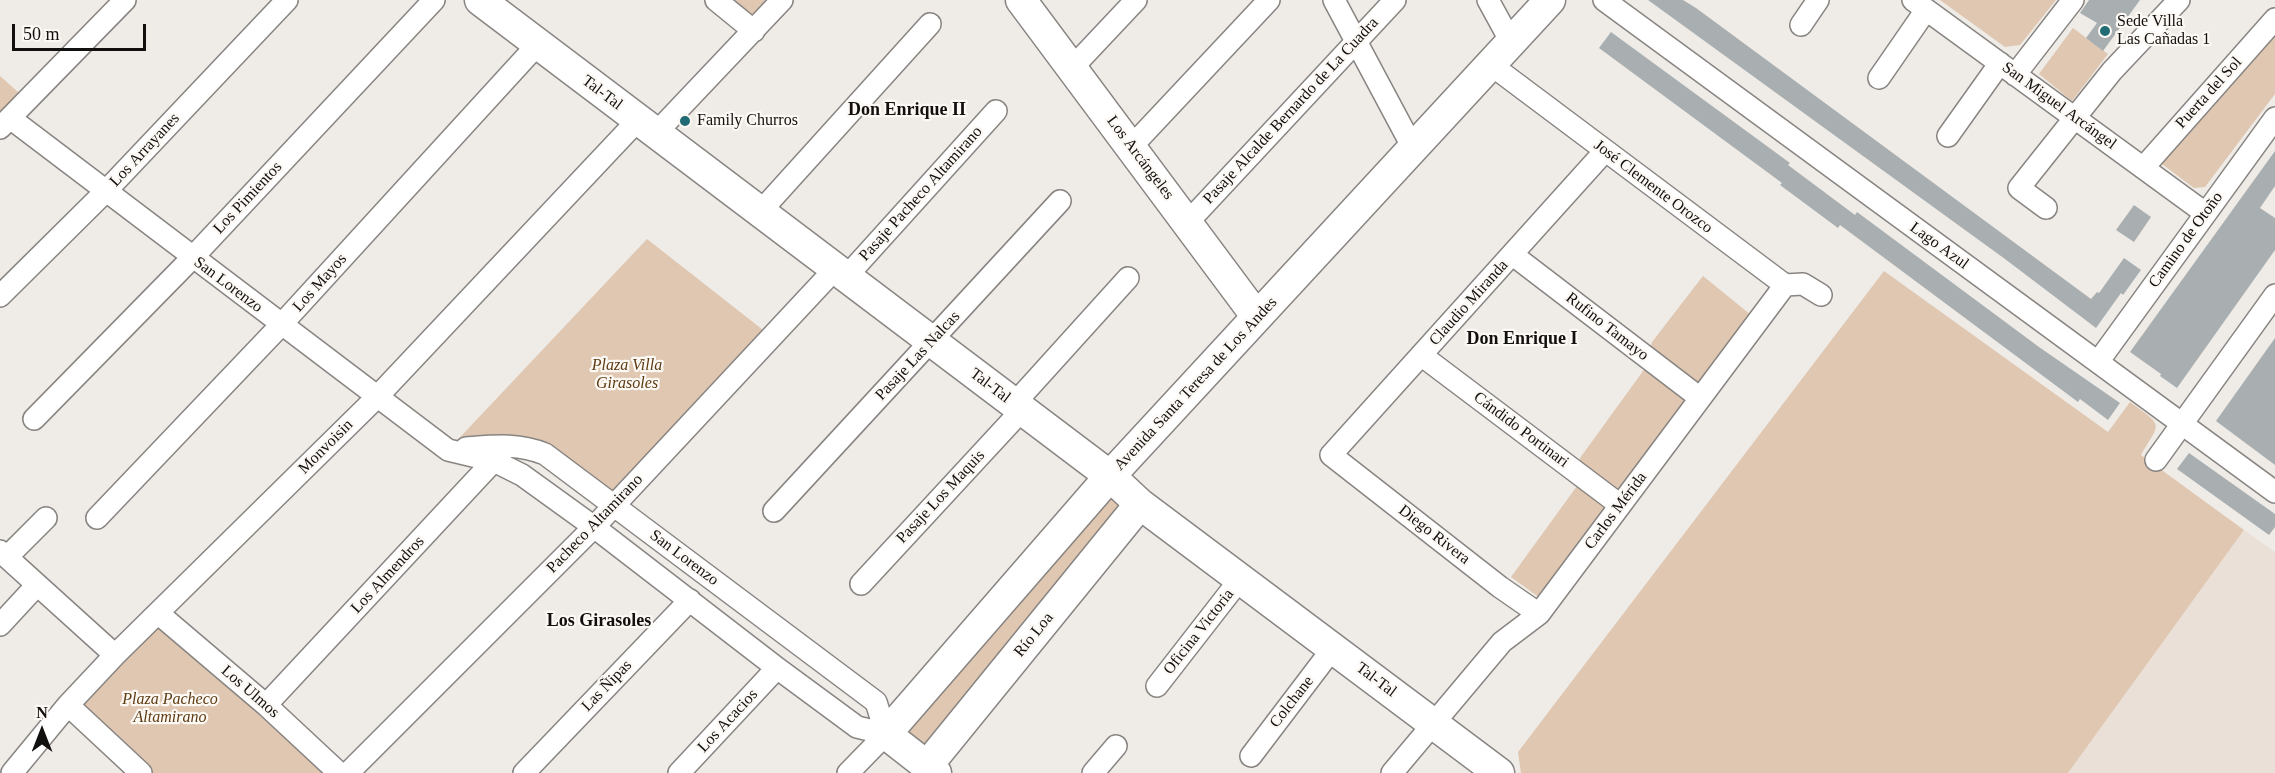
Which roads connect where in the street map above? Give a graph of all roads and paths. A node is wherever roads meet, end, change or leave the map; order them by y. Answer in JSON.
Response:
{"nodes":[{"id":1,"x":125,"y":0,"type":"edge"},
{"id":2,"x":287,"y":0,"type":"edge"},
{"id":3,"x":434,"y":0,"type":"edge"},
{"id":4,"x":480,"y":0,"type":"edge"},
{"id":5,"x":716,"y":0,"type":"edge"},
{"id":6,"x":782,"y":0,"type":"edge"},
{"id":7,"x":1021,"y":0,"type":"edge"},
{"id":8,"x":1269,"y":0,"type":"edge"},
{"id":9,"x":1334,"y":0,"type":"edge"},
{"id":10,"x":1395,"y":0,"type":"edge"},
{"id":11,"x":1488,"y":0,"type":"edge"},
{"id":12,"x":1550,"y":0,"type":"edge"},
{"id":13,"x":1604,"y":0,"type":"edge"},
{"id":14,"x":1818,"y":0,"type":"edge"},
{"id":15,"x":2073,"y":0,"type":"edge"},
{"id":16,"x":2179,"y":0,"type":"edge"},
{"id":17,"x":1126,"y":4,"type":"edge"},
{"id":18,"x":1919,"y":5,"type":"edge"},
{"id":19,"x":2275,"y":19,"type":"edge"},
{"id":20,"x":930,"y":24,"type":"dead end"},
{"id":21,"x":1801,"y":25,"type":"dead end"},
{"id":22,"x":754,"y":31,"type":"junction"},
{"id":23,"x":1356,"y":41,"type":"junction"},
{"id":24,"x":1511,"y":42,"type":"junction"},
{"id":25,"x":538,"y":44,"type":"junction"},
{"id":26,"x":1490,"y":64,"type":"junction"},
{"id":27,"x":1072,"y":68,"type":"junction"},
{"id":28,"x":2007,"y":69,"type":"junction"},
{"id":29,"x":1879,"y":78,"type":"dead end"},
{"id":30,"x":996,"y":111,"type":"dead end"},
{"id":31,"x":2074,"y":118,"type":"junction"},
{"id":32,"x":2275,"y":118,"type":"edge"},
{"id":33,"x":5,"y":123,"type":"edge"},
{"id":34,"x":647,"y":126,"type":"junction"},
{"id":35,"x":1948,"y":136,"type":"dead end"},
{"id":36,"x":1131,"y":147,"type":"junction"},
{"id":37,"x":1413,"y":148,"type":"junction"},
{"id":38,"x":1605,"y":151,"type":"junction"},
{"id":39,"x":2143,"y":168,"type":"junction"},
{"id":40,"x":106,"y":191,"type":"junction"},
{"id":41,"x":1060,"y":201,"type":"dead end"},
{"id":42,"x":2046,"y":208,"type":"dead end"},
{"id":43,"x":760,"y":212,"type":"junction"},
{"id":44,"x":2205,"y":213,"type":"junction"},
{"id":45,"x":1188,"y":222,"type":"junction"},
{"id":46,"x":1513,"y":255,"type":"junction"},
{"id":47,"x":193,"y":257,"type":"junction"},
{"id":48,"x":840,"y":273,"type":"junction"},
{"id":49,"x":1128,"y":278,"type":"dead end"},
{"id":50,"x":1785,"y":285,"type":"junction"},
{"id":51,"x":1821,"y":294,"type":"dead end"},
{"id":52,"x":2275,"y":295,"type":"edge"},
{"id":53,"x":0,"y":296,"type":"edge"},
{"id":54,"x":1257,"y":317,"type":"junction"},
{"id":55,"x":281,"y":325,"type":"junction"},
{"id":56,"x":932,"y":342,"type":"junction"},
{"id":57,"x":1421,"y":355,"type":"junction"},
{"id":58,"x":2098,"y":362,"type":"junction"},
{"id":59,"x":376,"y":398,"type":"junction"},
{"id":60,"x":1700,"y":398,"type":"junction"},
{"id":61,"x":1018,"y":407,"type":"junction"},
{"id":62,"x":34,"y":419,"type":"dead end"},
{"id":63,"x":2181,"y":424,"type":"junction"},
{"id":64,"x":509,"y":445,"type":"junction"},
{"id":65,"x":448,"y":450,"type":"junction"},
{"id":66,"x":1331,"y":455,"type":"joint"},
{"id":67,"x":2156,"y":460,"type":"dead end"},
{"id":68,"x":494,"y":461,"type":"junction"},
{"id":69,"x":1110,"y":476,"type":"junction"},
{"id":70,"x":2274,"y":490,"type":"edge"},
{"id":71,"x":1140,"y":504,"type":"junction"},
{"id":72,"x":1620,"y":505,"type":"junction"},
{"id":73,"x":614,"y":506,"type":"junction"},
{"id":74,"x":774,"y":511,"type":"dead end"},
{"id":75,"x":46,"y":518,"type":"dead end"},
{"id":76,"x":97,"y":518,"type":"dead end"},
{"id":77,"x":594,"y":527,"type":"junction"},
{"id":78,"x":4,"y":554,"type":"edge"},
{"id":79,"x":1241,"y":578,"type":"junction"},
{"id":80,"x":861,"y":584,"type":"dead end"},
{"id":81,"x":37,"y":585,"type":"junction"},
{"id":82,"x":690,"y":600,"type":"junction"},
{"id":83,"x":159,"y":614,"type":"junction"},
{"id":84,"x":1539,"y":614,"type":"junction"},
{"id":85,"x":0,"y":625,"type":"edge"},
{"id":86,"x":1333,"y":648,"type":"junction"},
{"id":87,"x":115,"y":655,"type":"junction"},
{"id":88,"x":777,"y":668,"type":"junction"},
{"id":89,"x":1157,"y":686,"type":"dead end"},
{"id":90,"x":68,"y":705,"type":"junction"},
{"id":91,"x":266,"y":705,"type":"junction"},
{"id":92,"x":1433,"y":722,"type":"junction"},
{"id":93,"x":886,"y":734,"type":"junction"},
{"id":94,"x":1116,"y":746,"type":"dead end"},
{"id":95,"x":1251,"y":756,"type":"dead end"},
{"id":96,"x":932,"y":769,"type":"edge"},
{"id":97,"x":12,"y":773,"type":"edge"},
{"id":98,"x":141,"y":773,"type":"edge"},
{"id":99,"x":339,"y":773,"type":"edge"},
{"id":100,"x":348,"y":773,"type":"edge"},
{"id":101,"x":524,"y":773,"type":"edge"},
{"id":102,"x":678,"y":773,"type":"edge"},
{"id":103,"x":848,"y":773,"type":"edge"},
{"id":104,"x":1093,"y":773,"type":"edge"},
{"id":105,"x":1392,"y":773,"type":"edge"},
{"id":106,"x":1499,"y":773,"type":"edge"}],
"edges":[{"from":1,"to":33,"type":"street"},
{"from":2,"to":40,"type":"street","name":"Los Arrayanes"},
{"from":3,"to":47,"type":"street","name":"Los Pimientos"},
{"from":4,"to":25,"type":"street","name":"Tal-Tal"},
{"from":5,"to":22,"type":"street"},
{"from":6,"to":22,"type":"street","name":"Monvoisin"},
{"from":7,"to":27,"type":"street","name":"Los Arcángeles"},
{"from":8,"to":36,"type":"street"},
{"from":9,"to":23,"type":"street"},
{"from":10,"to":23,"type":"street","name":"Pasaje Alcalde Bernardo de La Cuadra"},
{"from":11,"to":24,"type":"street"},
{"from":12,"to":24,"type":"street","name":"Avenida Santa Teresa de Los Andes"},
{"from":13,"to":58,"type":"street","name":"Lago Azul"},
{"from":14,"to":21,"type":"street"},
{"from":15,"to":28,"type":"street"},
{"from":16,"to":31,"type":"street"},
{"from":17,"to":27,"type":"street"},
{"from":18,"to":28,"type":"street","name":"San Miguel Arcángel"},
{"from":18,"to":29,"type":"street"},
{"from":19,"to":39,"type":"street","name":"Puerta del Sol"},
{"from":20,"to":43,"type":"street"},
{"from":22,"to":34,"type":"street","name":"Monvoisin"},
{"from":23,"to":37,"type":"street"},
{"from":23,"to":45,"type":"street","name":"Pasaje Alcalde Bernardo de La Cuadra"},
{"from":24,"to":26,"type":"street","name":"Avenida Santa Teresa de Los Andes"},
{"from":25,"to":34,"type":"street","name":"Tal-Tal"},
{"from":25,"to":55,"type":"street","name":"Los Mayos"},
{"from":26,"to":37,"type":"street","name":"Avenida Santa Teresa de Los Andes"},
{"from":26,"to":38,"type":"street","name":"José Clemente Orozco"},
{"from":27,"to":36,"type":"street","name":"Los Arcángeles"},
{"from":28,"to":31,"type":"street","name":"San Miguel Arcángel"},
{"from":28,"to":35,"type":"street"},
{"from":30,"to":48,"type":"street","name":"Pasaje Pacheco Altamirano"},
{"from":31,"to":39,"type":"street","name":"San Miguel Arcángel"},
{"from":31,"to":42,"type":"street"},
{"from":32,"to":44,"type":"street","name":"Camino de Otoño"},
{"from":33,"to":40,"type":"street","name":"San Lorenzo"},
{"from":34,"to":43,"type":"street","name":"Tal-Tal"},
{"from":34,"to":59,"type":"street","name":"Monvoisin"},
{"from":36,"to":45,"type":"street","name":"Los Arcángeles"},
{"from":37,"to":54,"type":"street","name":"Avenida Santa Teresa de Los Andes"},
{"from":38,"to":46,"type":"street","name":"Claudio Miranda"},
{"from":38,"to":50,"type":"street","name":"José Clemente Orozco"},
{"from":39,"to":44,"type":"street","name":"San Miguel Arcángel"},
{"from":40,"to":47,"type":"street","name":"San Lorenzo"},
{"from":40,"to":53,"type":"street","name":"Los Arrayanes"},
{"from":41,"to":56,"type":"street","name":"Pasaje Las Nalcas"},
{"from":43,"to":48,"type":"street","name":"Tal-Tal"},
{"from":44,"to":58,"type":"street","name":"Camino de Otoño"},
{"from":45,"to":54,"type":"street","name":"Los Arcángeles"},
{"from":46,"to":57,"type":"street","name":"Claudio Miranda"},
{"from":46,"to":60,"type":"street","name":"Rufino Tamayo"},
{"from":47,"to":55,"type":"street","name":"San Lorenzo"},
{"from":47,"to":62,"type":"street","name":"Los Pimientos"},
{"from":48,"to":56,"type":"street","name":"Tal-Tal"},
{"from":48,"to":73,"type":"street","name":"Pacheco Altamirano"},
{"from":49,"to":61,"type":"street","name":"Pasaje Los Maquis"},
{"from":50,"to":51,"type":"street","name":"José Clemente Orozco"},
{"from":50,"to":60,"type":"street","name":"Carlos Mérida"},
{"from":52,"to":63,"type":"street"},
{"from":54,"to":69,"type":"street","name":"Avenida Santa Teresa de Los Andes"},
{"from":55,"to":59,"type":"street","name":"San Lorenzo"},
{"from":55,"to":76,"type":"street","name":"Los Mayos"},
{"from":56,"to":61,"type":"street","name":"Tal-Tal"},
{"from":56,"to":74,"type":"street","name":"Pasaje Las Nalcas"},
{"from":57,"to":66,"type":"street","name":"Claudio Miranda"},
{"from":57,"to":72,"type":"street","name":"Cándido Portinari"},
{"from":58,"to":63,"type":"street","name":"Lago Azul"},
{"from":59,"to":65,"type":"street","name":"San Lorenzo"},
{"from":59,"to":83,"type":"street","name":"Monvoisin"},
{"from":60,"to":72,"type":"street","name":"Carlos Mérida"},
{"from":61,"to":69,"type":"street","name":"Tal-Tal"},
{"from":61,"to":80,"type":"street","name":"Pasaje Los Maquis"},
{"from":63,"to":67,"type":"street"},
{"from":63,"to":70,"type":"street","name":"Lago Azul"},
{"from":64,"to":65,"type":"street","name":"San Lorenzo"},
{"from":64,"to":68,"type":"street","name":"Los Almendros"},
{"from":64,"to":73,"type":"street","name":"San Lorenzo"},
{"from":65,"to":68,"type":"street","name":"San Lorenzo"},
{"from":66,"to":84,"type":"street","name":"Diego Rivera"},
{"from":68,"to":77,"type":"street","name":"San Lorenzo"},
{"from":68,"to":91,"type":"street","name":"Los Almendros"},
{"from":69,"to":71,"type":"street","name":"Tal-Tal"},
{"from":69,"to":93,"type":"street","name":"Avenida Santa Teresa de Los Andes"},
{"from":71,"to":79,"type":"street","name":"Tal-Tal"},
{"from":71,"to":96,"type":"street","name":"Río Loa"},
{"from":72,"to":84,"type":"street","name":"Carlos Mérida"},
{"from":73,"to":77,"type":"street","name":"Pacheco Altamirano"},
{"from":73,"to":93,"type":"street","name":"San Lorenzo"},
{"from":75,"to":78,"type":"street"},
{"from":77,"to":82,"type":"street","name":"San Lorenzo"},
{"from":77,"to":100,"type":"street","name":"Pacheco Altamirano"},
{"from":78,"to":81,"type":"street"},
{"from":79,"to":86,"type":"street","name":"Tal-Tal"},
{"from":79,"to":89,"type":"street","name":"Oficina Victoria"},
{"from":81,"to":85,"type":"street"},
{"from":81,"to":87,"type":"street"},
{"from":82,"to":88,"type":"street","name":"San Lorenzo"},
{"from":82,"to":101,"type":"street","name":"Las Ñipas"},
{"from":83,"to":87,"type":"street","name":"Monvoisin"},
{"from":83,"to":91,"type":"street","name":"Los Ulmos"},
{"from":84,"to":92,"type":"street","name":"Carlos Mérida"},
{"from":86,"to":92,"type":"street","name":"Tal-Tal"},
{"from":86,"to":95,"type":"street","name":"Colchane"},
{"from":87,"to":90,"type":"street","name":"Monvoisin"},
{"from":88,"to":93,"type":"street","name":"San Lorenzo"},
{"from":88,"to":102,"type":"street","name":"Los Acacios"},
{"from":90,"to":97,"type":"street","name":"Monvoisin"},
{"from":90,"to":98,"type":"street"},
{"from":91,"to":99,"type":"street","name":"Los Ulmos"},
{"from":92,"to":105,"type":"street","name":"Carlos Mérida"},
{"from":92,"to":106,"type":"street","name":"Tal-Tal"},
{"from":93,"to":96,"type":"street","name":"San Lorenzo"},
{"from":93,"to":103,"type":"street","name":"Avenida Santa Teresa de Los Andes"},
{"from":94,"to":104,"type":"street"}]}
